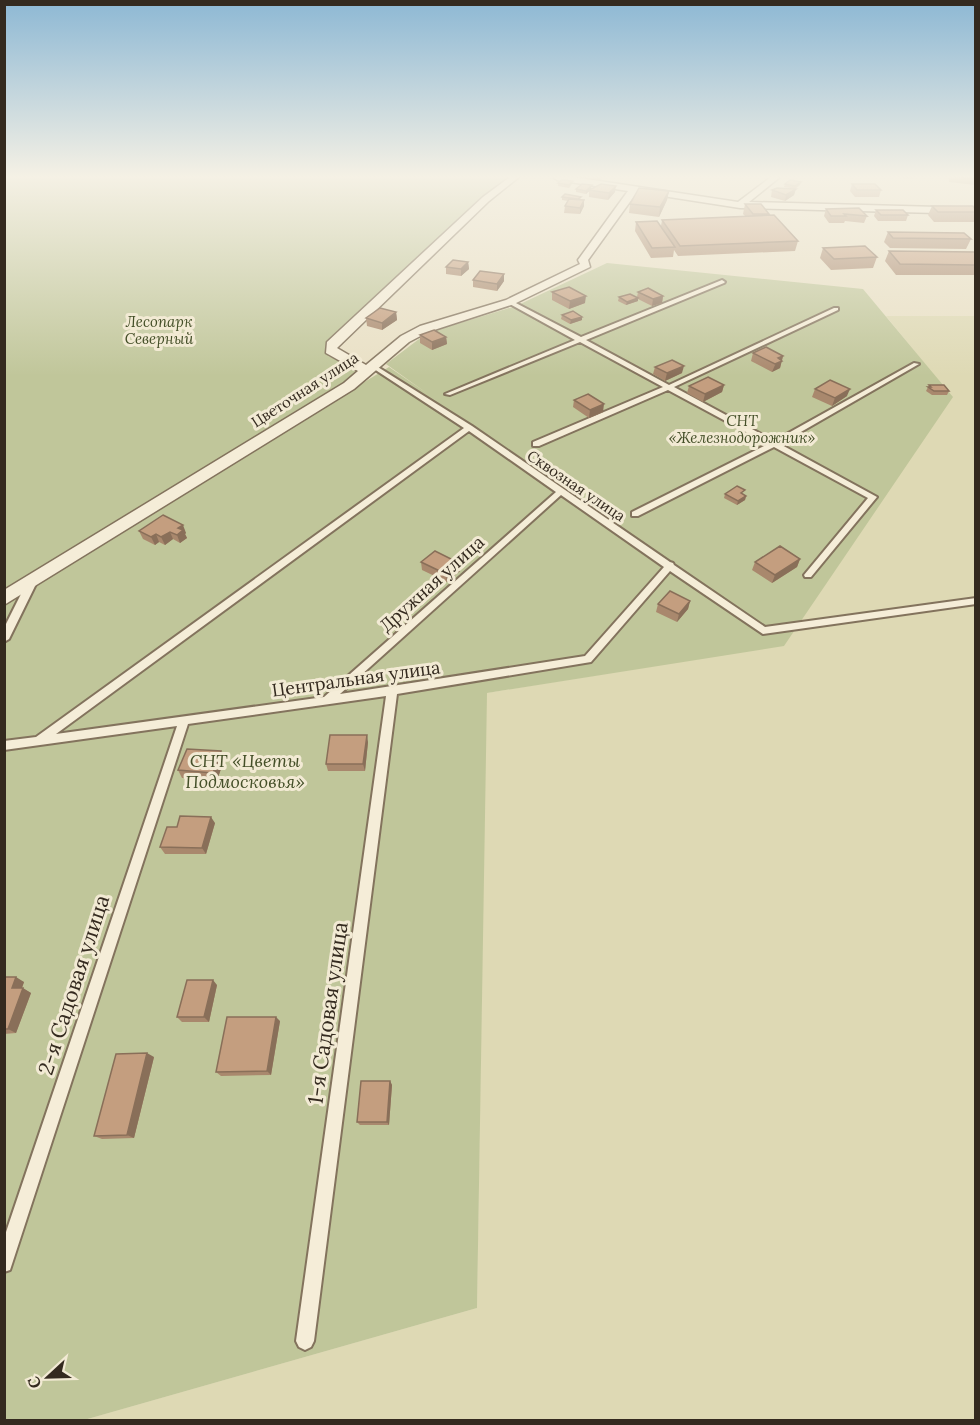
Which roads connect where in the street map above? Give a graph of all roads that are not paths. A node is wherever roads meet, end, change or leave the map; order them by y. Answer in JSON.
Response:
{"nodes":[{"id":1,"x":439,"y":244,"type":"edge"},
{"id":2,"x":595,"y":244,"type":"edge"},
{"id":3,"x":722,"y":282,"type":"dead end"},
{"id":4,"x":510,"y":302,"type":"junction"},
{"id":5,"x":836,"y":309,"type":"dead end"},
{"id":6,"x":578,"y":340,"type":"junction"},
{"id":7,"x":916,"y":364,"type":"dead end"},
{"id":8,"x":370,"y":368,"type":"junction"},
{"id":9,"x":667,"y":388,"type":"junction"},
{"id":10,"x":448,"y":394,"type":"dead end"},
{"id":11,"x":469,"y":428,"type":"junction"},
{"id":12,"x":536,"y":444,"type":"dead end"},
{"id":13,"x":772,"y":445,"type":"junction"},
{"id":14,"x":559,"y":493,"type":"junction"},
{"id":15,"x":635,"y":514,"type":"dead end"},
{"id":16,"x":670,"y":565,"type":"junction"},
{"id":17,"x":808,"y":575,"type":"dead end"},
{"id":18,"x":31,"y":584,"type":"junction"},
{"id":19,"x":4,"y":599,"type":"edge"},
{"id":20,"x":975,"y":602,"type":"edge"},
{"id":21,"x":4,"y":639,"type":"edge"},
{"id":22,"x":392,"y":691,"type":"junction"},
{"id":23,"x":327,"y":700,"type":"junction"},
{"id":24,"x":184,"y":720,"type":"junction"},
{"id":25,"x":37,"y":743,"type":"junction"},
{"id":26,"x":4,"y":746,"type":"edge"},
{"id":27,"x":4,"y":1264,"type":"edge"},
{"id":28,"x":305,"y":1341,"type":"dead end"}],
"edges":[{"from":1,"to":8,"type":"street"},
{"from":2,"to":4,"type":"street","name":"Цветочная улица"},
{"from":3,"to":6,"type":"lane"},
{"from":4,"to":6,"type":"lane"},
{"from":4,"to":8,"type":"street","name":"Цветочная улица"},
{"from":5,"to":9,"type":"lane"},
{"from":6,"to":9,"type":"lane"},
{"from":6,"to":10,"type":"lane"},
{"from":7,"to":13,"type":"lane"},
{"from":8,"to":11,"type":"lane","name":"Сквозная улица"},
{"from":8,"to":18,"type":"street","name":"Цветочная улица"},
{"from":9,"to":12,"type":"lane"},
{"from":9,"to":13,"type":"lane"},
{"from":11,"to":14,"type":"lane","name":"Сквозная улица"},
{"from":11,"to":25,"type":"lane"},
{"from":13,"to":15,"type":"lane"},
{"from":13,"to":17,"type":"lane"},
{"from":14,"to":16,"type":"lane","name":"Сквозная улица"},
{"from":14,"to":23,"type":"lane","name":"Дружная улица"},
{"from":16,"to":20,"type":"lane","name":"Сквозная улица"},
{"from":16,"to":22,"type":"lane","name":"Центральная улица"},
{"from":18,"to":19,"type":"street","name":"Цветочная улица"},
{"from":18,"to":21,"type":"lane"},
{"from":22,"to":23,"type":"lane","name":"Центральная улица"},
{"from":22,"to":28,"type":"lane","name":"1-я Садовая улица"},
{"from":23,"to":24,"type":"lane","name":"Центральная улица"},
{"from":24,"to":25,"type":"lane","name":"Центральная улица"},
{"from":24,"to":27,"type":"lane","name":"2-я Садовая улица"},
{"from":25,"to":26,"type":"lane","name":"Центральная улица"}]}
